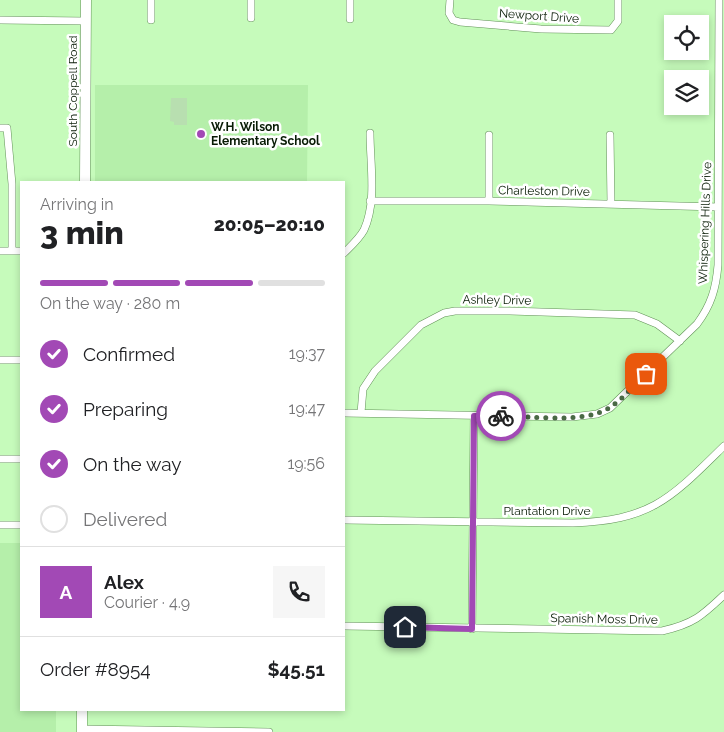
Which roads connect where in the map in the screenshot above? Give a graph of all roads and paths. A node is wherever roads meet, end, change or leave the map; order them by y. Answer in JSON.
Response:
{"nodes":[{"id":1,"x":86,"y":0,"type":"edge"},
{"id":2,"x":151,"y":0,"type":"edge"},
{"id":3,"x":251,"y":0,"type":"edge"},
{"id":4,"x":350,"y":0,"type":"edge"},
{"id":5,"x":450,"y":0,"type":"edge"},
{"id":6,"x":618,"y":0,"type":"edge"},
{"id":7,"x":719,"y":0,"type":"edge"},
{"id":8,"x":251,"y":18,"type":"dead end"},
{"id":9,"x":350,"y":19,"type":"dead end"},
{"id":10,"x":0,"y":20,"type":"edge"},
{"id":11,"x":151,"y":20,"type":"dead end"},
{"id":12,"x":86,"y":21,"type":"junction"},
{"id":13,"x":721,"y":29,"type":"edge"},
{"id":14,"x":4,"y":128,"type":"edge"},
{"id":15,"x":721,"y":128,"type":"edge"},
{"id":16,"x":370,"y":133,"type":"dead end"},
{"id":17,"x":489,"y":135,"type":"dead end"},
{"id":18,"x":610,"y":135,"type":"dead end"},
{"id":19,"x":85,"y":181,"type":"edge"},
{"id":20,"x":370,"y":201,"type":"junction"},
{"id":21,"x":490,"y":201,"type":"junction"},
{"id":22,"x":611,"y":204,"type":"junction"},
{"id":23,"x":718,"y":207,"type":"junction"},
{"id":24,"x":0,"y":251,"type":"edge"},
{"id":25,"x":12,"y":251,"type":"junction"},
{"id":26,"x":20,"y":251,"type":"edge"},
{"id":27,"x":345,"y":253,"type":"edge"},
{"id":28,"x":680,"y":341,"type":"junction"},
{"id":29,"x":0,"y":360,"type":"edge"},
{"id":30,"x":20,"y":360,"type":"edge"},
{"id":31,"x":345,"y":413,"type":"edge"},
{"id":32,"x":361,"y":414,"type":"junction"},
{"id":33,"x":474,"y":416,"type":"junction"},
{"id":34,"x":724,"y":446,"type":"edge"},
{"id":35,"x":0,"y":459,"type":"edge"},
{"id":36,"x":20,"y":459,"type":"edge"},
{"id":37,"x":345,"y":520,"type":"edge"},
{"id":38,"x":473,"y":522,"type":"junction"},
{"id":39,"x":0,"y":525,"type":"edge"},
{"id":40,"x":20,"y":525,"type":"edge"},
{"id":41,"x":723,"y":597,"type":"edge"},
{"id":42,"x":345,"y":626,"type":"edge"},
{"id":43,"x":472,"y":629,"type":"junction"},
{"id":44,"x":82,"y":711,"type":"edge"},
{"id":45,"x":82,"y":731,"type":"edge"},
{"id":46,"x":269,"y":732,"type":"edge"}],
"edges":[{"from":1,"to":12,"type":"street","name":"South Coppell Road"},
{"from":2,"to":11,"type":"street"},
{"from":3,"to":8,"type":"street"},
{"from":4,"to":9,"type":"street"},
{"from":5,"to":6,"type":"street","name":"Newport Drive"},
{"from":7,"to":13,"type":"street","name":"Whispering Hills Drive"},
{"from":10,"to":12,"type":"street"},
{"from":12,"to":19,"type":"street","name":"South Coppell Road"},
{"from":13,"to":15,"type":"street","name":"Whispering Hills Drive"},
{"from":14,"to":25,"type":"street"},
{"from":15,"to":23,"type":"street","name":"Whispering Hills Drive"},
{"from":16,"to":20,"type":"street"},
{"from":17,"to":21,"type":"street"},
{"from":18,"to":22,"type":"street"},
{"from":20,"to":21,"type":"street","name":"Charleston Drive"},
{"from":20,"to":27,"type":"street"},
{"from":21,"to":22,"type":"street","name":"Charleston Drive"},
{"from":22,"to":23,"type":"street","name":"Charleston Drive"},
{"from":23,"to":28,"type":"street","name":"Whispering Hills Drive"},
{"from":24,"to":25,"type":"street"},
{"from":25,"to":26,"type":"street"},
{"from":28,"to":32,"type":"street","name":"Ashley Drive"},
{"from":28,"to":33,"type":"street","name":"Whispering Hills Drive"},
{"from":29,"to":30,"type":"street"},
{"from":31,"to":32,"type":"street","name":"Whispering Hills Drive"},
{"from":32,"to":33,"type":"street","name":"Whispering Hills Drive"},
{"from":33,"to":38,"type":"street"},
{"from":34,"to":38,"type":"street","name":"Plantation Drive"},
{"from":35,"to":36,"type":"street"},
{"from":37,"to":38,"type":"street","name":"Plantation Drive"},
{"from":38,"to":43,"type":"street"},
{"from":39,"to":40,"type":"street"},
{"from":41,"to":43,"type":"street","name":"Spanish Moss Drive"},
{"from":42,"to":43,"type":"street","name":"Spanish Moss Drive"},
{"from":44,"to":45,"type":"street"},
{"from":45,"to":46,"type":"street"}]}
